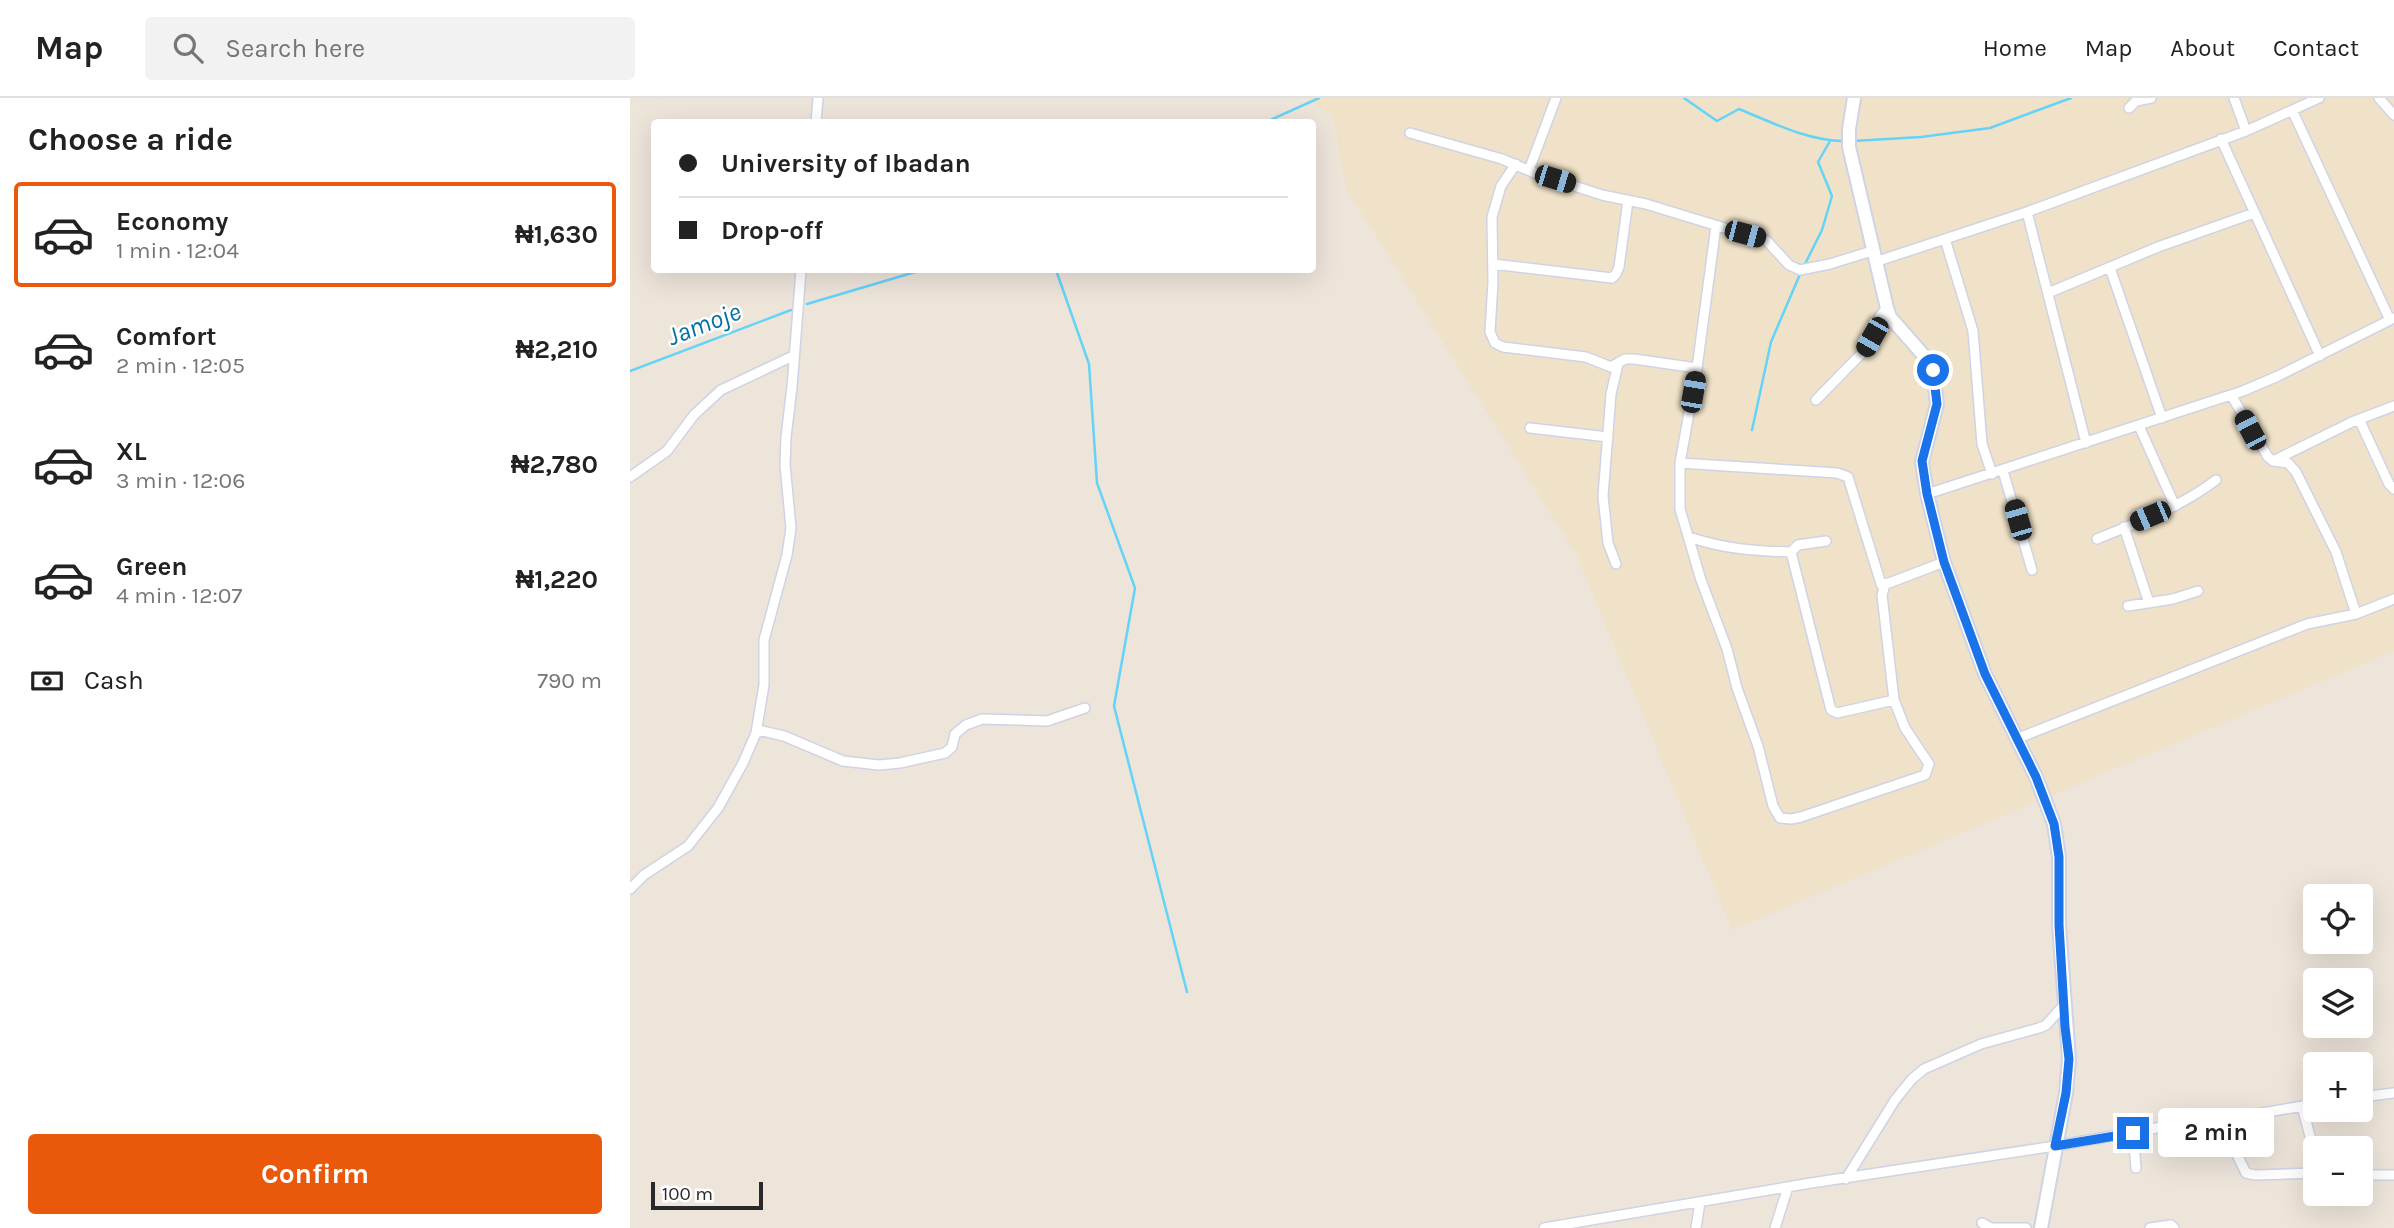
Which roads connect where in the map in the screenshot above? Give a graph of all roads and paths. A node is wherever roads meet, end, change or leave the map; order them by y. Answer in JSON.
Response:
{"nodes":[{"id":1,"x":818,"y":98,"type":"edge"},
{"id":2,"x":1556,"y":98,"type":"edge"},
{"id":3,"x":1854,"y":98,"type":"edge"},
{"id":4,"x":2151,"y":98,"type":"edge"},
{"id":5,"x":2234,"y":98,"type":"edge"},
{"id":6,"x":2319,"y":98,"type":"edge"},
{"id":7,"x":2379,"y":98,"type":"edge"},
{"id":8,"x":2129,"y":108,"type":"dead end"},
{"id":9,"x":2292,"y":110,"type":"junction"},
{"id":10,"x":2394,"y":114,"type":"edge"},
{"id":11,"x":816,"y":119,"type":"edge"},
{"id":12,"x":2246,"y":131,"type":"junction"},
{"id":13,"x":1410,"y":132,"type":"dead end"},
{"id":14,"x":2221,"y":139,"type":"junction"},
{"id":15,"x":1516,"y":164,"type":"junction"},
{"id":16,"x":1529,"y":170,"type":"junction"},
{"id":17,"x":1628,"y":201,"type":"junction"},
{"id":18,"x":2027,"y":212,"type":"junction"},
{"id":19,"x":2254,"y":213,"type":"junction"},
{"id":20,"x":1716,"y":226,"type":"junction"},
{"id":21,"x":1945,"y":239,"type":"junction"},
{"id":22,"x":1873,"y":256,"type":"junction"},
{"id":23,"x":1493,"y":264,"type":"junction"},
{"id":24,"x":2110,"y":268,"type":"junction"},
{"id":25,"x":801,"y":273,"type":"edge"},
{"id":26,"x":2048,"y":293,"type":"junction"},
{"id":27,"x":1887,"y":308,"type":"junction"},
{"id":28,"x":2392,"y":319,"type":"edge"},
{"id":29,"x":793,"y":356,"type":"junction"},
{"id":30,"x":2319,"y":356,"type":"junction"},
{"id":31,"x":1618,"y":364,"type":"junction"},
{"id":32,"x":1697,"y":368,"type":"junction"},
{"id":33,"x":2231,"y":395,"type":"junction"},
{"id":34,"x":1816,"y":400,"type":"dead end"},
{"id":35,"x":2394,"y":406,"type":"edge"},
{"id":36,"x":2162,"y":418,"type":"junction"},
{"id":37,"x":2359,"y":419,"type":"junction"},
{"id":38,"x":2139,"y":426,"type":"junction"},
{"id":39,"x":1530,"y":428,"type":"dead end"},
{"id":40,"x":1608,"y":437,"type":"junction"},
{"id":41,"x":2087,"y":443,"type":"junction"},
{"id":42,"x":2273,"y":461,"type":"junction"},
{"id":43,"x":1680,"y":463,"type":"junction"},
{"id":44,"x":2003,"y":471,"type":"junction"},
{"id":45,"x":1992,"y":474,"type":"junction"},
{"id":46,"x":630,"y":477,"type":"edge"},
{"id":47,"x":2217,"y":480,"type":"dead end"},
{"id":48,"x":2394,"y":489,"type":"edge"},
{"id":49,"x":1927,"y":494,"type":"junction"},
{"id":50,"x":2175,"y":506,"type":"junction"},
{"id":51,"x":2124,"y":527,"type":"junction"},
{"id":52,"x":1689,"y":537,"type":"junction"},
{"id":53,"x":2097,"y":539,"type":"dead end"},
{"id":54,"x":1826,"y":541,"type":"dead end"},
{"id":55,"x":1791,"y":552,"type":"junction"},
{"id":56,"x":1944,"y":562,"type":"junction"},
{"id":57,"x":1616,"y":564,"type":"dead end"},
{"id":58,"x":2032,"y":570,"type":"dead end"},
{"id":59,"x":1881,"y":584,"type":"junction"},
{"id":60,"x":2198,"y":591,"type":"dead end"},
{"id":61,"x":2394,"y":599,"type":"edge"},
{"id":62,"x":2149,"y":603,"type":"junction"},
{"id":63,"x":2128,"y":606,"type":"dead end"},
{"id":64,"x":2356,"y":614,"type":"junction"},
{"id":65,"x":1894,"y":700,"type":"junction"},
{"id":66,"x":1085,"y":708,"type":"dead end"},
{"id":67,"x":755,"y":733,"type":"junction"},
{"id":68,"x":2016,"y":739,"type":"junction"},
{"id":69,"x":630,"y":889,"type":"edge"},
{"id":70,"x":2063,"y":1006,"type":"junction"},
{"id":71,"x":2394,"y":1093,"type":"edge"},
{"id":72,"x":2373,"y":1096,"type":"edge"},
{"id":73,"x":2302,"y":1106,"type":"joint"},
{"id":74,"x":2220,"y":1120,"type":"junction"},
{"id":75,"x":2133,"y":1133,"type":"junction"},
{"id":76,"x":2310,"y":1136,"type":"edge"},
{"id":77,"x":2055,"y":1146,"type":"junction"},
{"id":78,"x":2136,"y":1168,"type":"dead end"},
{"id":79,"x":2303,"y":1173,"type":"edge"},
{"id":80,"x":2373,"y":1175,"type":"edge"},
{"id":81,"x":2394,"y":1175,"type":"edge"},
{"id":82,"x":1846,"y":1179,"type":"junction"},
{"id":83,"x":1788,"y":1187,"type":"junction"},
{"id":84,"x":1700,"y":1202,"type":"junction"},
{"id":85,"x":1982,"y":1223,"type":"dead end"},
{"id":86,"x":1589,"y":1224,"type":"edge"},
{"id":87,"x":1544,"y":1228,"type":"edge"},
{"id":88,"x":1696,"y":1228,"type":"edge"},
{"id":89,"x":1775,"y":1228,"type":"edge"},
{"id":90,"x":2026,"y":1228,"type":"edge"},
{"id":91,"x":2041,"y":1228,"type":"edge"},
{"id":92,"x":2150,"y":1228,"type":"edge"},
{"id":93,"x":2174,"y":1228,"type":"edge"}],
"edges":[{"from":1,"to":11,"type":"street"},
{"from":2,"to":16,"type":"street"},
{"from":3,"to":22,"type":"street"},
{"from":4,"to":8,"type":"street"},
{"from":5,"to":12,"type":"street"},
{"from":6,"to":9,"type":"street"},
{"from":7,"to":10,"type":"street"},
{"from":9,"to":12,"type":"street"},
{"from":9,"to":28,"type":"street"},
{"from":12,"to":14,"type":"street"},
{"from":13,"to":15,"type":"street"},
{"from":14,"to":18,"type":"street"},
{"from":14,"to":19,"type":"street"},
{"from":15,"to":16,"type":"street"},
{"from":15,"to":23,"type":"street"},
{"from":16,"to":17,"type":"street"},
{"from":17,"to":20,"type":"street"},
{"from":17,"to":23,"type":"street"},
{"from":18,"to":21,"type":"street"},
{"from":18,"to":26,"type":"street"},
{"from":19,"to":24,"type":"street"},
{"from":19,"to":30,"type":"street"},
{"from":20,"to":22,"type":"street"},
{"from":20,"to":32,"type":"street"},
{"from":21,"to":22,"type":"street"},
{"from":21,"to":45,"type":"street"},
{"from":22,"to":27,"type":"street"},
{"from":23,"to":31,"type":"street"},
{"from":24,"to":26,"type":"street"},
{"from":24,"to":36,"type":"street"},
{"from":25,"to":29,"type":"street"},
{"from":26,"to":41,"type":"street"},
{"from":27,"to":34,"type":"street"},
{"from":27,"to":49,"type":"street"},
{"from":28,"to":30,"type":"street"},
{"from":29,"to":46,"type":"street"},
{"from":29,"to":67,"type":"street"},
{"from":30,"to":33,"type":"street"},
{"from":31,"to":32,"type":"street"},
{"from":31,"to":40,"type":"street"},
{"from":32,"to":43,"type":"street"},
{"from":33,"to":36,"type":"street"},
{"from":33,"to":42,"type":"street"},
{"from":35,"to":37,"type":"street"},
{"from":36,"to":38,"type":"street"},
{"from":37,"to":42,"type":"street"},
{"from":37,"to":48,"type":"street"},
{"from":38,"to":41,"type":"street"},
{"from":38,"to":50,"type":"street"},
{"from":39,"to":40,"type":"street"},
{"from":40,"to":57,"type":"street"},
{"from":41,"to":44,"type":"street"},
{"from":42,"to":64,"type":"street"},
{"from":43,"to":52,"type":"street"},
{"from":43,"to":59,"type":"street"},
{"from":44,"to":45,"type":"street"},
{"from":44,"to":58,"type":"street"},
{"from":45,"to":49,"type":"street"},
{"from":47,"to":50,"type":"street"},
{"from":49,"to":56,"type":"street"},
{"from":50,"to":51,"type":"street"},
{"from":51,"to":53,"type":"street"},
{"from":51,"to":62,"type":"street"},
{"from":52,"to":55,"type":"street"},
{"from":52,"to":65,"type":"street"},
{"from":54,"to":55,"type":"street"},
{"from":55,"to":65,"type":"street"},
{"from":56,"to":59,"type":"street"},
{"from":56,"to":68,"type":"street"},
{"from":59,"to":65,"type":"street"},
{"from":60,"to":62,"type":"street"},
{"from":61,"to":64,"type":"street"},
{"from":62,"to":63,"type":"street"},
{"from":64,"to":68,"type":"street"},
{"from":66,"to":67,"type":"street"},
{"from":67,"to":69,"type":"street"},
{"from":68,"to":70,"type":"street"},
{"from":70,"to":77,"type":"street"},
{"from":70,"to":82,"type":"street"},
{"from":71,"to":72,"type":"street"},
{"from":73,"to":74,"type":"street"},
{"from":73,"to":76,"type":"street"},
{"from":74,"to":75,"type":"street"},
{"from":74,"to":79,"type":"street"},
{"from":75,"to":77,"type":"street"},
{"from":75,"to":78,"type":"street"},
{"from":77,"to":82,"type":"street"},
{"from":77,"to":91,"type":"street"},
{"from":80,"to":81,"type":"street"},
{"from":82,"to":83,"type":"street"},
{"from":83,"to":84,"type":"street"},
{"from":83,"to":89,"type":"street"},
{"from":84,"to":86,"type":"street"},
{"from":84,"to":88,"type":"street"},
{"from":85,"to":90,"type":"street"},
{"from":86,"to":87,"type":"street"},
{"from":92,"to":93,"type":"street"}]}
